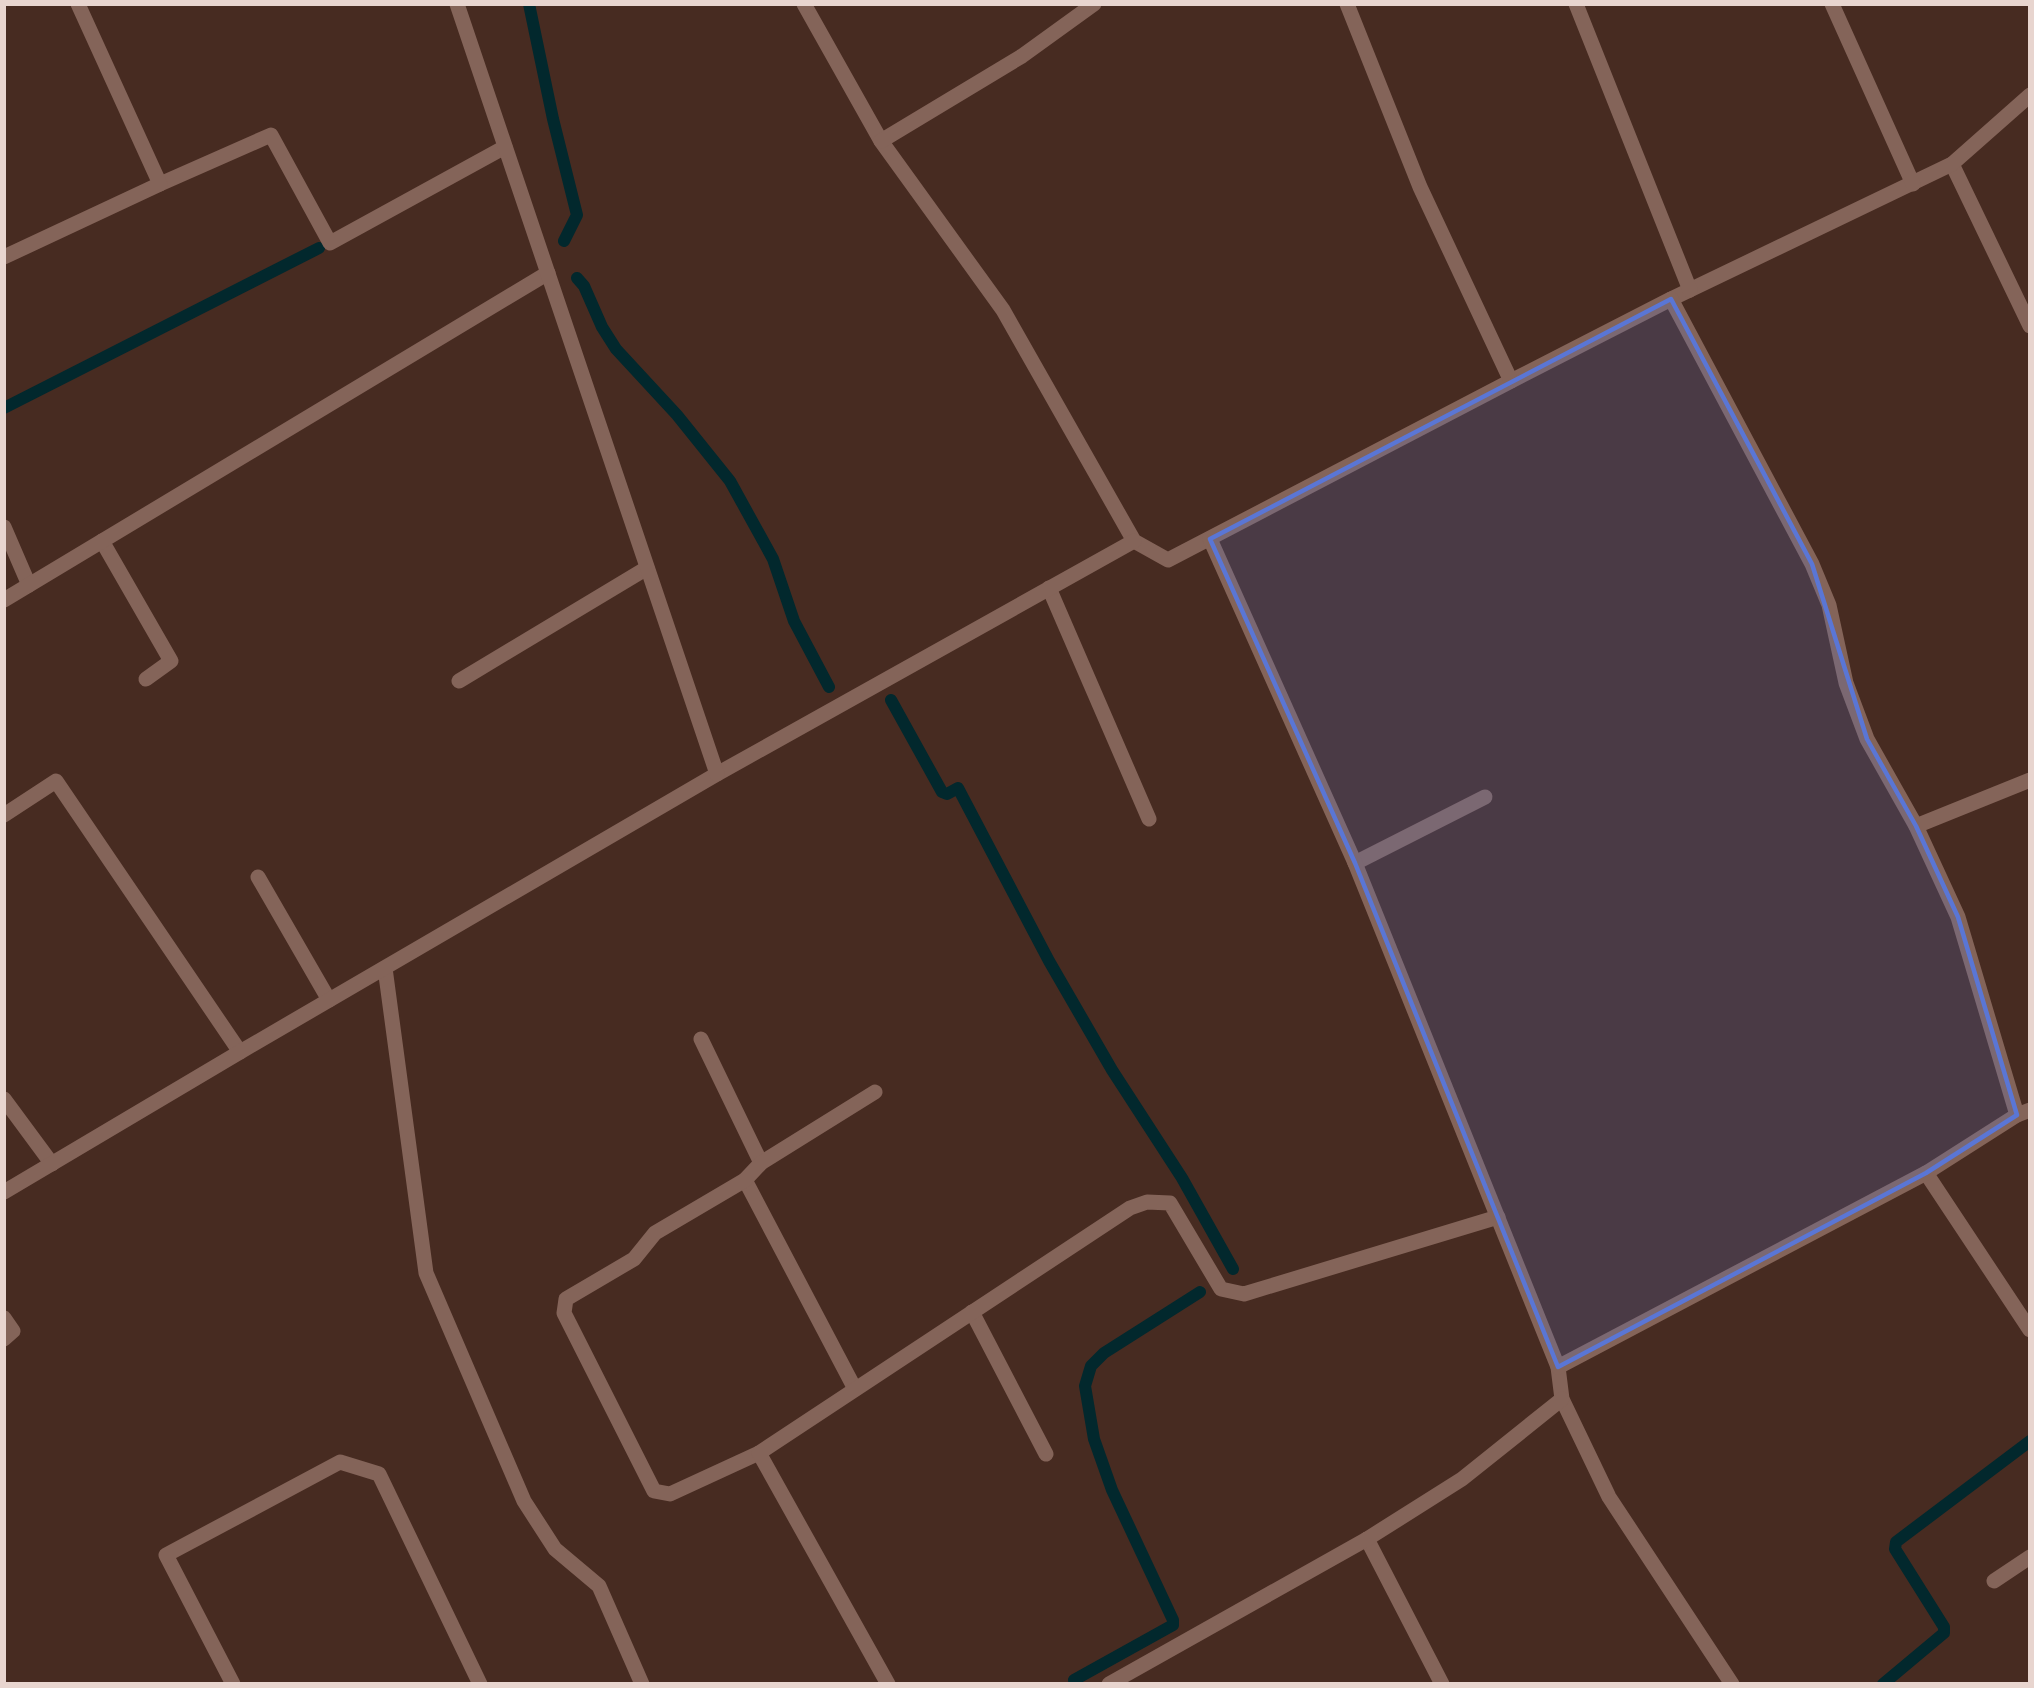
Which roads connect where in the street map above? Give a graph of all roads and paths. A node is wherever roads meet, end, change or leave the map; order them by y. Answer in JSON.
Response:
{"nodes":[{"id":1,"x":78,"y":4,"type":"edge"},
{"id":2,"x":457,"y":4,"type":"edge"},
{"id":3,"x":804,"y":4,"type":"edge"},
{"id":4,"x":1094,"y":4,"type":"edge"},
{"id":5,"x":1347,"y":4,"type":"edge"},
{"id":6,"x":1576,"y":4,"type":"edge"},
{"id":7,"x":1832,"y":4,"type":"edge"},
{"id":8,"x":2030,"y":95,"type":"edge"},
{"id":9,"x":881,"y":141,"type":"junction"},
{"id":10,"x":505,"y":147,"type":"junction"},
{"id":11,"x":1952,"y":164,"type":"junction"},
{"id":12,"x":160,"y":184,"type":"junction"},
{"id":13,"x":1913,"y":184,"type":"junction"},
{"id":14,"x":4,"y":257,"type":"edge"},
{"id":15,"x":548,"y":273,"type":"junction"},
{"id":16,"x":1690,"y":290,"type":"junction"},
{"id":17,"x":1671,"y":299,"type":"junction"},
{"id":18,"x":2030,"y":326,"type":"edge"},
{"id":19,"x":1510,"y":381,"type":"junction"},
{"id":20,"x":4,"y":527,"type":"edge"},
{"id":21,"x":1210,"y":539,"type":"junction"},
{"id":22,"x":102,"y":541,"type":"junction"},
{"id":23,"x":1134,"y":541,"type":"junction"},
{"id":24,"x":647,"y":568,"type":"junction"},
{"id":25,"x":29,"y":585,"type":"junction"},
{"id":26,"x":1049,"y":588,"type":"junction"},
{"id":27,"x":4,"y":600,"type":"edge"},
{"id":28,"x":146,"y":679,"type":"dead end"},
{"id":29,"x":459,"y":681,"type":"dead end"},
{"id":30,"x":717,"y":774,"type":"junction"},
{"id":31,"x":2030,"y":780,"type":"edge"},
{"id":32,"x":1485,"y":797,"type":"dead end"},
{"id":33,"x":4,"y":815,"type":"edge"},
{"id":34,"x":1149,"y":819,"type":"dead end"},
{"id":35,"x":1916,"y":826,"type":"junction"},
{"id":36,"x":1355,"y":863,"type":"junction"},
{"id":37,"x":258,"y":877,"type":"dead end"},
{"id":38,"x":385,"y":968,"type":"junction"},
{"id":39,"x":329,"y":1000,"type":"junction"},
{"id":40,"x":701,"y":1039,"type":"dead end"},
{"id":41,"x":240,"y":1052,"type":"junction"},
{"id":42,"x":875,"y":1092,"type":"dead end"},
{"id":43,"x":4,"y":1099,"type":"edge"},
{"id":44,"x":2023,"y":1113,"type":"edge"},
{"id":45,"x":761,"y":1163,"type":"junction"},
{"id":46,"x":52,"y":1164,"type":"junction"},
{"id":47,"x":1926,"y":1173,"type":"junction"},
{"id":48,"x":745,"y":1180,"type":"junction"},
{"id":49,"x":4,"y":1192,"type":"edge"},
{"id":50,"x":1498,"y":1217,"type":"junction"},
{"id":51,"x":972,"y":1312,"type":"junction"},
{"id":52,"x":4,"y":1318,"type":"edge"},
{"id":53,"x":2030,"y":1330,"type":"edge"},
{"id":54,"x":4,"y":1339,"type":"edge"},
{"id":55,"x":1558,"y":1367,"type":"junction"},
{"id":56,"x":855,"y":1389,"type":"junction"},
{"id":57,"x":1562,"y":1399,"type":"junction"},
{"id":58,"x":759,"y":1453,"type":"junction"},
{"id":59,"x":1046,"y":1454,"type":"dead end"},
{"id":60,"x":1367,"y":1539,"type":"junction"},
{"id":61,"x":2030,"y":1557,"type":"edge"},
{"id":62,"x":1994,"y":1581,"type":"dead end"},
{"id":63,"x":233,"y":1683,"type":"edge"},
{"id":64,"x":480,"y":1683,"type":"edge"},
{"id":65,"x":642,"y":1683,"type":"edge"},
{"id":66,"x":888,"y":1683,"type":"edge"},
{"id":67,"x":1109,"y":1683,"type":"edge"},
{"id":68,"x":1442,"y":1683,"type":"edge"},
{"id":69,"x":1732,"y":1683,"type":"edge"}],
"edges":[{"from":1,"to":12,"type":"street"},
{"from":2,"to":10,"type":"street"},
{"from":3,"to":9,"type":"street"},
{"from":4,"to":9,"type":"street"},
{"from":5,"to":19,"type":"street"},
{"from":6,"to":16,"type":"street"},
{"from":7,"to":13,"type":"street"},
{"from":8,"to":11,"type":"street"},
{"from":9,"to":23,"type":"street"},
{"from":10,"to":12,"type":"street"},
{"from":10,"to":15,"type":"street"},
{"from":11,"to":13,"type":"street"},
{"from":11,"to":18,"type":"street"},
{"from":12,"to":14,"type":"street"},
{"from":13,"to":16,"type":"street"},
{"from":15,"to":22,"type":"street"},
{"from":15,"to":24,"type":"street"},
{"from":16,"to":17,"type":"street"},
{"from":17,"to":19,"type":"street"},
{"from":17,"to":35,"type":"street"},
{"from":19,"to":21,"type":"street"},
{"from":20,"to":25,"type":"street"},
{"from":21,"to":23,"type":"street"},
{"from":21,"to":36,"type":"street"},
{"from":22,"to":25,"type":"street"},
{"from":22,"to":28,"type":"street"},
{"from":23,"to":26,"type":"street"},
{"from":24,"to":29,"type":"street"},
{"from":24,"to":30,"type":"street"},
{"from":25,"to":27,"type":"street"},
{"from":26,"to":30,"type":"street"},
{"from":26,"to":34,"type":"street"},
{"from":30,"to":38,"type":"street"},
{"from":31,"to":35,"type":"street"},
{"from":32,"to":36,"type":"street"},
{"from":33,"to":41,"type":"street"},
{"from":35,"to":44,"type":"street"},
{"from":36,"to":50,"type":"street"},
{"from":37,"to":39,"type":"street"},
{"from":38,"to":39,"type":"street"},
{"from":38,"to":65,"type":"street"},
{"from":39,"to":41,"type":"street"},
{"from":40,"to":45,"type":"street"},
{"from":41,"to":46,"type":"street"},
{"from":42,"to":45,"type":"street"},
{"from":43,"to":46,"type":"street"},
{"from":44,"to":47,"type":"street"},
{"from":45,"to":48,"type":"street"},
{"from":46,"to":49,"type":"street"},
{"from":47,"to":53,"type":"street"},
{"from":47,"to":55,"type":"street"},
{"from":48,"to":56,"type":"street"},
{"from":48,"to":58,"type":"street"},
{"from":50,"to":51,"type":"street"},
{"from":50,"to":55,"type":"street"},
{"from":51,"to":56,"type":"street"},
{"from":51,"to":59,"type":"street"},
{"from":52,"to":54,"type":"street"},
{"from":55,"to":57,"type":"street"},
{"from":56,"to":58,"type":"street"},
{"from":57,"to":60,"type":"street"},
{"from":57,"to":69,"type":"street"},
{"from":58,"to":66,"type":"street"},
{"from":60,"to":67,"type":"street"},
{"from":60,"to":68,"type":"street"},
{"from":61,"to":62,"type":"street"},
{"from":63,"to":64,"type":"street"}]}
